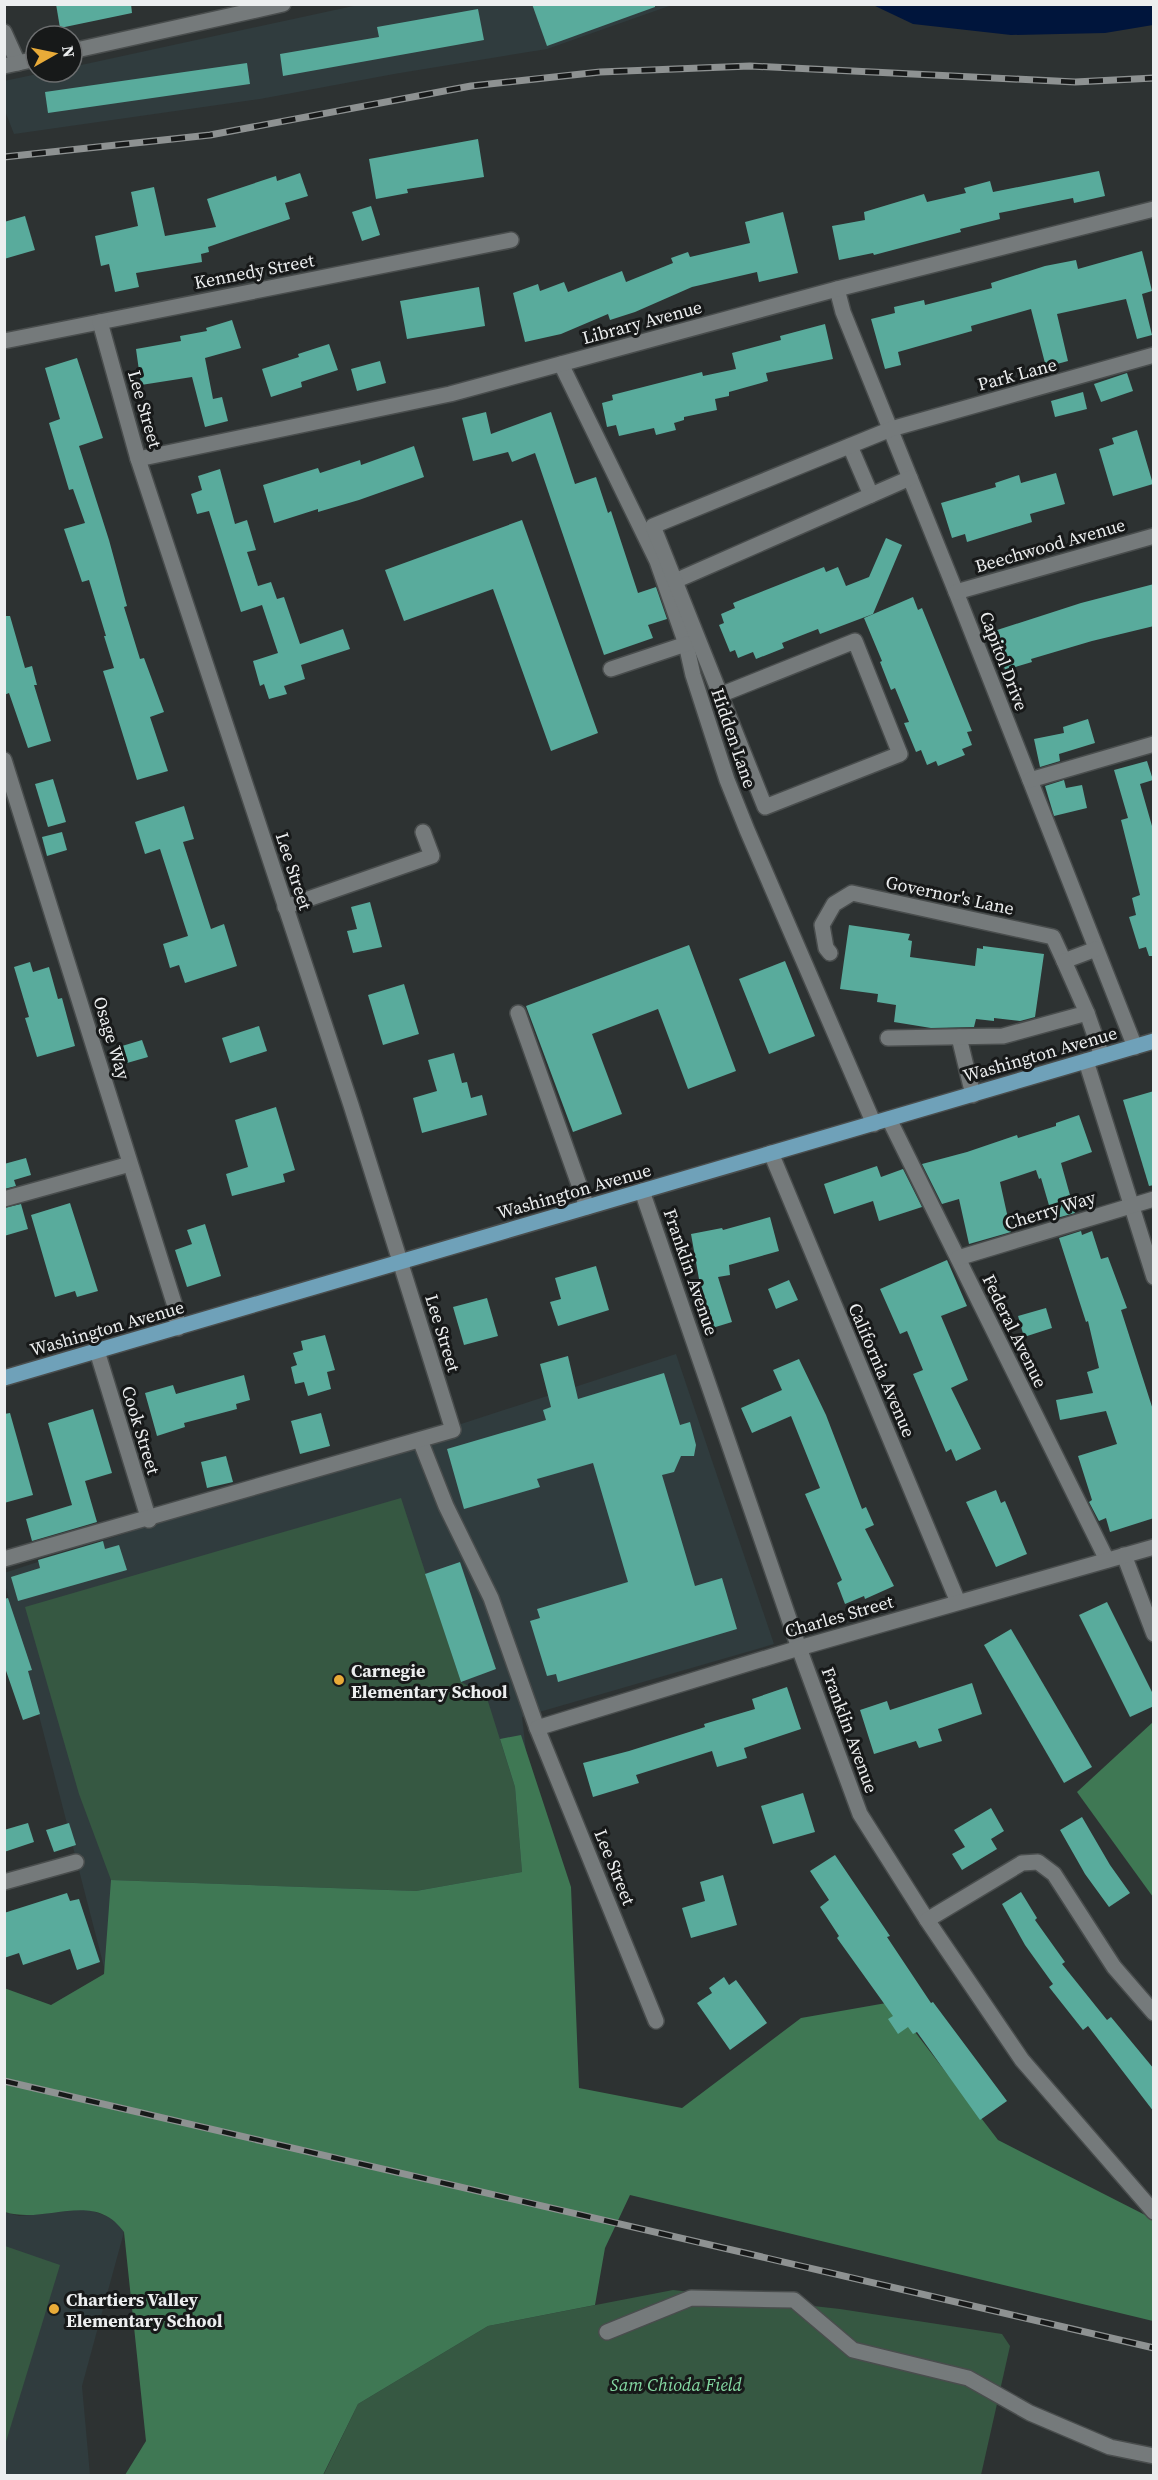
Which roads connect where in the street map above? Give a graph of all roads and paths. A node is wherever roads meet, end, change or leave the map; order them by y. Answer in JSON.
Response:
{"nodes":[{"id":1,"x":283,"y":4,"type":"edge"},
{"id":2,"x":4,"y":32,"type":"edge"},
{"id":3,"x":84,"y":48,"type":"edge"},
{"id":4,"x":11,"y":64,"type":"edge"},
{"id":5,"x":1154,"y":208,"type":"edge"},
{"id":6,"x":511,"y":240,"type":"dead end"},
{"id":7,"x":837,"y":289,"type":"junction"},
{"id":8,"x":100,"y":322,"type":"junction"},
{"id":9,"x":4,"y":341,"type":"edge"},
{"id":10,"x":1154,"y":355,"type":"edge"},
{"id":11,"x":561,"y":364,"type":"junction"},
{"id":12,"x":891,"y":429,"type":"junction"},
{"id":13,"x":850,"y":446,"type":"junction"},
{"id":14,"x":138,"y":459,"type":"junction"},
{"id":15,"x":910,"y":478,"type":"junction"},
{"id":16,"x":871,"y":495,"type":"junction"},
{"id":17,"x":1154,"y":536,"type":"edge"},
{"id":18,"x":675,"y":581,"type":"junction"},
{"id":19,"x":956,"y":592,"type":"junction"},
{"id":20,"x":686,"y":644,"type":"junction"},
{"id":21,"x":611,"y":669,"type":"dead end"},
{"id":22,"x":720,"y":695,"type":"junction"},
{"id":23,"x":1154,"y":744,"type":"edge"},
{"id":24,"x":4,"y":760,"type":"edge"},
{"id":25,"x":1030,"y":780,"type":"junction"},
{"id":26,"x":423,"y":831,"type":"dead end"},
{"id":27,"x":285,"y":907,"type":"junction"},
{"id":28,"x":1096,"y":949,"type":"junction"},
{"id":29,"x":830,"y":953,"type":"dead end"},
{"id":30,"x":1064,"y":961,"type":"junction"},
{"id":31,"x":518,"y":1013,"type":"dead end"},
{"id":32,"x":1087,"y":1013,"type":"junction"},
{"id":33,"x":959,"y":1037,"type":"junction"},
{"id":34,"x":888,"y":1038,"type":"dead end"},
{"id":35,"x":1154,"y":1041,"type":"edge"},
{"id":36,"x":1135,"y":1047,"type":"junction"},
{"id":37,"x":1102,"y":1056,"type":"junction"},
{"id":38,"x":1086,"y":1061,"type":"junction"},
{"id":39,"x":973,"y":1095,"type":"junction"},
{"id":40,"x":889,"y":1119,"type":"junction"},
{"id":41,"x":874,"y":1124,"type":"junction"},
{"id":42,"x":771,"y":1153,"type":"junction"},
{"id":43,"x":130,"y":1164,"type":"junction"},
{"id":44,"x":642,"y":1191,"type":"junction"},
{"id":45,"x":4,"y":1199,"type":"edge"},
{"id":46,"x":1154,"y":1199,"type":"edge"},
{"id":47,"x":1132,"y":1205,"type":"junction"},
{"id":48,"x":587,"y":1207,"type":"junction"},
{"id":49,"x":958,"y":1258,"type":"junction"},
{"id":50,"x":400,"y":1262,"type":"junction"},
{"id":51,"x":1154,"y":1277,"type":"edge"},
{"id":52,"x":178,"y":1328,"type":"junction"},
{"id":53,"x":97,"y":1351,"type":"junction"},
{"id":54,"x":4,"y":1378,"type":"edge"},
{"id":55,"x":420,"y":1440,"type":"junction"},
{"id":56,"x":149,"y":1520,"type":"junction"},
{"id":57,"x":1154,"y":1547,"type":"edge"},
{"id":58,"x":1124,"y":1555,"type":"junction"},
{"id":59,"x":4,"y":1560,"type":"edge"},
{"id":60,"x":1107,"y":1560,"type":"junction"},
{"id":61,"x":958,"y":1602,"type":"junction"},
{"id":62,"x":1154,"y":1634,"type":"edge"},
{"id":63,"x":798,"y":1648,"type":"junction"},
{"id":64,"x":537,"y":1728,"type":"junction"},
{"id":65,"x":76,"y":1862,"type":"dead end"},
{"id":66,"x":4,"y":1882,"type":"edge"},
{"id":67,"x":927,"y":1920,"type":"junction"},
{"id":68,"x":1154,"y":2013,"type":"edge"},
{"id":69,"x":656,"y":2021,"type":"dead end"},
{"id":70,"x":1154,"y":2212,"type":"edge"},
{"id":71,"x":607,"y":2332,"type":"dead end"},
{"id":72,"x":1154,"y":2456,"type":"edge"}],
"edges":[{"from":1,"to":3,"type":"street"},
{"from":2,"to":4,"type":"street"},
{"from":5,"to":7,"type":"street","name":"Library Avenue"},
{"from":6,"to":8,"type":"street","name":"Kennedy Street"},
{"from":7,"to":11,"type":"street","name":"Library Avenue"},
{"from":7,"to":12,"type":"street","name":"Capitol Drive"},
{"from":8,"to":9,"type":"street","name":"Kennedy Street"},
{"from":8,"to":14,"type":"street","name":"Lee Street"},
{"from":10,"to":12,"type":"street","name":"Park Lane"},
{"from":11,"to":14,"type":"street","name":"Library Avenue"},
{"from":11,"to":20,"type":"street","name":"Hidden Lane"},
{"from":12,"to":13,"type":"street","name":"Park Lane"},
{"from":12,"to":15,"type":"street","name":"Capitol Drive"},
{"from":13,"to":16,"type":"street"},
{"from":13,"to":18,"type":"street","name":"Park Lane"},
{"from":14,"to":27,"type":"street","name":"Lee Street"},
{"from":15,"to":16,"type":"street"},
{"from":15,"to":19,"type":"street","name":"Capitol Drive"},
{"from":16,"to":18,"type":"street"},
{"from":17,"to":19,"type":"street","name":"Beechwood Avenue"},
{"from":18,"to":22,"type":"street"},
{"from":19,"to":25,"type":"street","name":"Capitol Drive"},
{"from":20,"to":21,"type":"street"},
{"from":20,"to":41,"type":"street","name":"Hidden Lane"},
{"from":22,"to":22,"type":"street"},
{"from":23,"to":25,"type":"street"},
{"from":24,"to":43,"type":"street","name":"Osage Way"},
{"from":25,"to":28,"type":"street","name":"Capitol Drive"},
{"from":26,"to":27,"type":"street"},
{"from":27,"to":50,"type":"street","name":"Lee Street"},
{"from":28,"to":30,"type":"street"},
{"from":28,"to":36,"type":"street","name":"Capitol Drive"},
{"from":29,"to":30,"type":"street","name":"Governor's Lane"},
{"from":30,"to":32,"type":"street"},
{"from":31,"to":48,"type":"street"},
{"from":32,"to":33,"type":"street"},
{"from":32,"to":37,"type":"street"},
{"from":33,"to":34,"type":"street"},
{"from":33,"to":39,"type":"street"},
{"from":35,"to":36,"type":"main road","name":"Washington Avenue"},
{"from":36,"to":37,"type":"main road","name":"Washington Avenue"},
{"from":37,"to":38,"type":"main road","name":"Washington Avenue"},
{"from":38,"to":39,"type":"main road","name":"Washington Avenue"},
{"from":38,"to":47,"type":"street"},
{"from":39,"to":40,"type":"main road","name":"Washington Avenue"},
{"from":40,"to":41,"type":"main road","name":"Washington Avenue"},
{"from":40,"to":49,"type":"street","name":"Federal Avenue"},
{"from":41,"to":42,"type":"main road","name":"Washington Avenue"},
{"from":42,"to":44,"type":"main road","name":"Washington Avenue"},
{"from":42,"to":61,"type":"street","name":"California Avenue"},
{"from":43,"to":45,"type":"street"},
{"from":43,"to":52,"type":"street","name":"Osage Way"},
{"from":44,"to":48,"type":"main road","name":"Washington Avenue"},
{"from":44,"to":63,"type":"street","name":"Franklin Avenue"},
{"from":46,"to":47,"type":"street","name":"Cherry Way"},
{"from":47,"to":49,"type":"street","name":"Cherry Way"},
{"from":47,"to":51,"type":"street"},
{"from":48,"to":50,"type":"main road","name":"Washington Avenue"},
{"from":49,"to":60,"type":"street","name":"Federal Avenue"},
{"from":50,"to":52,"type":"main road","name":"Washington Avenue"},
{"from":50,"to":55,"type":"street","name":"Lee Street"},
{"from":52,"to":53,"type":"main road","name":"Washington Avenue"},
{"from":53,"to":54,"type":"main road","name":"Washington Avenue"},
{"from":53,"to":56,"type":"street","name":"Cook Street"},
{"from":55,"to":56,"type":"street"},
{"from":55,"to":64,"type":"street","name":"Lee Street"},
{"from":56,"to":59,"type":"street"},
{"from":57,"to":58,"type":"street","name":"Charles Street"},
{"from":58,"to":60,"type":"street","name":"Charles Street"},
{"from":58,"to":62,"type":"street"},
{"from":60,"to":61,"type":"street","name":"Charles Street"},
{"from":61,"to":63,"type":"street","name":"Charles Street"},
{"from":63,"to":64,"type":"street","name":"Charles Street"},
{"from":63,"to":67,"type":"street","name":"Franklin Avenue"},
{"from":64,"to":69,"type":"street","name":"Lee Street"},
{"from":65,"to":66,"type":"street"},
{"from":67,"to":68,"type":"street"},
{"from":67,"to":70,"type":"street","name":"Franklin Avenue"},
{"from":71,"to":72,"type":"street"}]}
